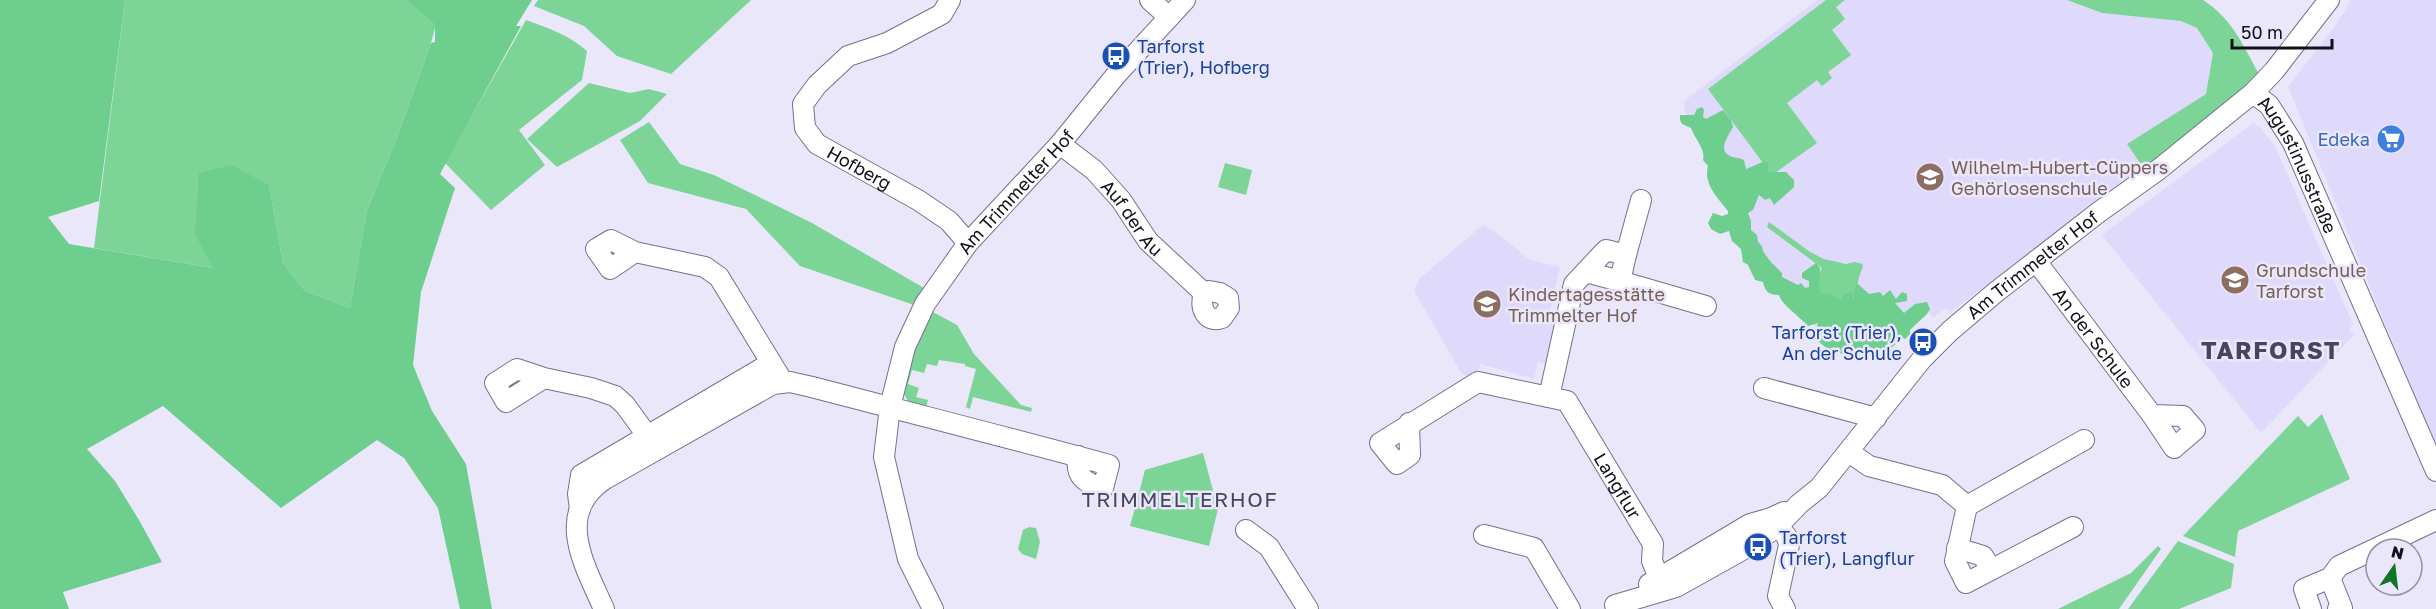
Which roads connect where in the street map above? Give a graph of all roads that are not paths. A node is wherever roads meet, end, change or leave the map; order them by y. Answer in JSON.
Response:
{"nodes":[{"id":1,"x":951,"y":0,"type":"edge"},
{"id":2,"x":1150,"y":0,"type":"edge"},
{"id":3,"x":1185,"y":0,"type":"edge"},
{"id":4,"x":2329,"y":0,"type":"edge"},
{"id":5,"x":1169,"y":17,"type":"junction"},
{"id":6,"x":2253,"y":93,"type":"junction"},
{"id":7,"x":1060,"y":144,"type":"junction"},
{"id":8,"x":1641,"y":200,"type":"dead end"},
{"id":9,"x":968,"y":243,"type":"junction"},
{"id":10,"x":635,"y":252,"type":"dead end"},
{"id":11,"x":1626,"y":255,"type":"junction"},
{"id":12,"x":2036,"y":261,"type":"junction"},
{"id":13,"x":1586,"y":272,"type":"junction"},
{"id":14,"x":1620,"y":281,"type":"junction"},
{"id":15,"x":1204,"y":293,"type":"dead end"},
{"id":16,"x":1706,"y":306,"type":"dead end"},
{"id":17,"x":771,"y":363,"type":"junction"},
{"id":18,"x":544,"y":378,"type":"dead end"},
{"id":19,"x":783,"y":382,"type":"junction"},
{"id":20,"x":1764,"y":388,"type":"dead end"},
{"id":21,"x":1549,"y":397,"type":"junction"},
{"id":22,"x":890,"y":407,"type":"junction"},
{"id":23,"x":2152,"y":415,"type":"dead end"},
{"id":24,"x":1876,"y":418,"type":"junction"},
{"id":25,"x":1409,"y":423,"type":"dead end"},
{"id":26,"x":2084,"y":440,"type":"dead end"},
{"id":27,"x":652,"y":443,"type":"junction"},
{"id":28,"x":1849,"y":452,"type":"junction"},
{"id":29,"x":1078,"y":456,"type":"dead end"},
{"id":30,"x":2436,"y":471,"type":"edge"},
{"id":31,"x":1967,"y":506,"type":"junction"},
{"id":32,"x":2436,"y":520,"type":"edge"},
{"id":33,"x":1775,"y":522,"type":"junction"},
{"id":34,"x":2073,"y":527,"type":"dead end"},
{"id":35,"x":1246,"y":530,"type":"dead end"},
{"id":36,"x":1484,"y":535,"type":"dead end"},
{"id":37,"x":1957,"y":548,"type":"junction"},
{"id":38,"x":1991,"y":569,"type":"junction"},
{"id":39,"x":2330,"y":578,"type":"junction"},
{"id":40,"x":1661,"y":584,"type":"junction"},
{"id":41,"x":1610,"y":607,"type":"edge"},
{"id":42,"x":604,"y":609,"type":"edge"},
{"id":43,"x":933,"y":609,"type":"edge"},
{"id":44,"x":1308,"y":609,"type":"edge"},
{"id":45,"x":1570,"y":609,"type":"edge"},
{"id":46,"x":1785,"y":609,"type":"edge"},
{"id":47,"x":2311,"y":609,"type":"edge"},
{"id":48,"x":2338,"y":609,"type":"edge"}],
"edges":[{"from":1,"to":9,"type":"street","name":"Hofberg"},
{"from":2,"to":5,"type":"street"},
{"from":3,"to":5,"type":"street","name":"Am Trimmelter Hof"},
{"from":4,"to":6,"type":"street","name":"Am Trimmelter Hof"},
{"from":5,"to":7,"type":"street","name":"Am Trimmelter Hof"},
{"from":6,"to":12,"type":"street","name":"Am Trimmelter Hof"},
{"from":6,"to":30,"type":"street","name":"Augustinusstraße"},
{"from":7,"to":9,"type":"street","name":"Am Trimmelter Hof"},
{"from":7,"to":15,"type":"street","name":"Auf der Au"},
{"from":8,"to":11,"type":"street"},
{"from":9,"to":22,"type":"street","name":"Am Trimmelter Hof"},
{"from":10,"to":17,"type":"street"},
{"from":11,"to":13,"type":"street"},
{"from":11,"to":14,"type":"street"},
{"from":12,"to":23,"type":"street","name":"An der Schule"},
{"from":12,"to":24,"type":"street","name":"Am Trimmelter Hof"},
{"from":13,"to":14,"type":"street"},
{"from":13,"to":21,"type":"street"},
{"from":14,"to":16,"type":"street"},
{"from":17,"to":19,"type":"street"},
{"from":17,"to":27,"type":"street"},
{"from":18,"to":27,"type":"street"},
{"from":19,"to":22,"type":"street"},
{"from":19,"to":27,"type":"street"},
{"from":20,"to":24,"type":"street"},
{"from":21,"to":25,"type":"street","name":"Langflur"},
{"from":21,"to":40,"type":"street","name":"Langflur"},
{"from":22,"to":29,"type":"street"},
{"from":22,"to":43,"type":"street","name":"Am Trimmelter Hof"},
{"from":24,"to":28,"type":"street","name":"Am Trimmelter Hof"},
{"from":26,"to":31,"type":"street"},
{"from":27,"to":42,"type":"street"},
{"from":28,"to":31,"type":"street"},
{"from":28,"to":33,"type":"street","name":"Am Trimmelter Hof"},
{"from":31,"to":37,"type":"street"},
{"from":32,"to":39,"type":"street"},
{"from":33,"to":40,"type":"street","name":"Am Trimmelter Hof"},
{"from":33,"to":46,"type":"street"},
{"from":34,"to":38,"type":"street"},
{"from":35,"to":44,"type":"street"},
{"from":36,"to":45,"type":"street"},
{"from":37,"to":38,"type":"street"},
{"from":37,"to":38,"type":"street"},
{"from":39,"to":47,"type":"street"},
{"from":39,"to":48,"type":"street"},
{"from":40,"to":41,"type":"street","name":"Am Trimmelter Hof"}]}
